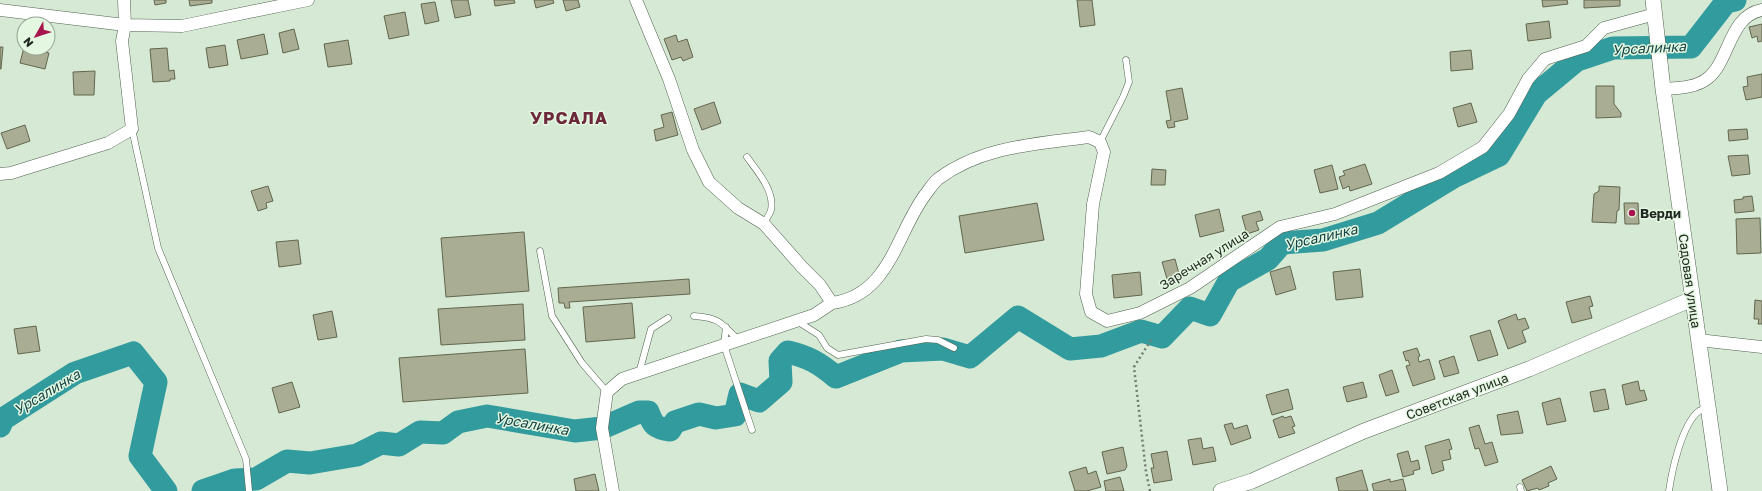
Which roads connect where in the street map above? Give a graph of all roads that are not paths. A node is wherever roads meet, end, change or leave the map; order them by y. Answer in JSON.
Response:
{"nodes":[{"id":1,"x":124,"y":0,"type":"edge"},
{"id":2,"x":308,"y":0,"type":"edge"},
{"id":3,"x":636,"y":0,"type":"edge"},
{"id":4,"x":1654,"y":7,"type":"edge"},
{"id":5,"x":0,"y":10,"type":"edge"},
{"id":6,"x":1762,"y":10,"type":"edge"},
{"id":7,"x":125,"y":26,"type":"junction"},
{"id":8,"x":1126,"y":60,"type":"dead end"},
{"id":9,"x":1663,"y":89,"type":"junction"},
{"id":10,"x":132,"y":130,"type":"junction"},
{"id":11,"x":1100,"y":142,"type":"junction"},
{"id":12,"x":747,"y":157,"type":"dead end"},
{"id":13,"x":0,"y":174,"type":"edge"},
{"id":14,"x":764,"y":224,"type":"junction"},
{"id":15,"x":540,"y":251,"type":"dead end"},
{"id":16,"x":1692,"y":299,"type":"junction"},
{"id":17,"x":832,"y":303,"type":"junction"},
{"id":18,"x":694,"y":316,"type":"dead end"},
{"id":19,"x":668,"y":318,"type":"dead end"},
{"id":20,"x":796,"y":321,"type":"junction"},
{"id":21,"x":726,"y":327,"type":"junction"},
{"id":22,"x":738,"y":340,"type":"junction"},
{"id":23,"x":1698,"y":340,"type":"junction"},
{"id":24,"x":724,"y":345,"type":"junction"},
{"id":25,"x":1762,"y":347,"type":"edge"},
{"id":26,"x":954,"y":348,"type":"dead end"},
{"id":27,"x":639,"y":373,"type":"junction"},
{"id":28,"x":607,"y":392,"type":"junction"},
{"id":29,"x":1709,"y":406,"type":"junction"},
{"id":30,"x":752,"y":430,"type":"dead end"},
{"id":31,"x":249,"y":491,"type":"edge"},
{"id":32,"x":613,"y":491,"type":"edge"},
{"id":33,"x":1221,"y":491,"type":"edge"},
{"id":34,"x":1669,"y":491,"type":"edge"},
{"id":35,"x":1720,"y":491,"type":"edge"}],
"edges":[{"from":1,"to":7,"type":"street"},
{"from":2,"to":7,"type":"street"},
{"from":3,"to":14,"type":"street"},
{"from":4,"to":9,"type":"street","name":"Садовая улица"},
{"from":4,"to":11,"type":"street","name":"Заречная улица"},
{"from":5,"to":7,"type":"street"},
{"from":6,"to":9,"type":"street"},
{"from":7,"to":10,"type":"street"},
{"from":8,"to":11,"type":"lane"},
{"from":9,"to":16,"type":"street","name":"Садовая улица"},
{"from":10,"to":13,"type":"street"},
{"from":10,"to":31,"type":"lane"},
{"from":11,"to":17,"type":"street"},
{"from":12,"to":14,"type":"lane"},
{"from":14,"to":17,"type":"street"},
{"from":15,"to":28,"type":"lane"},
{"from":16,"to":23,"type":"street","name":"Садовая улица"},
{"from":16,"to":33,"type":"street","name":"Советская улица"},
{"from":17,"to":20,"type":"street"},
{"from":18,"to":21,"type":"lane"},
{"from":19,"to":27,"type":"lane"},
{"from":20,"to":22,"type":"street"},
{"from":20,"to":26,"type":"lane"},
{"from":21,"to":22,"type":"lane"},
{"from":21,"to":24,"type":"lane"},
{"from":22,"to":24,"type":"street"},
{"from":23,"to":25,"type":"street"},
{"from":23,"to":29,"type":"street","name":"Садовая улица"},
{"from":24,"to":27,"type":"street"},
{"from":24,"to":30,"type":"lane"},
{"from":27,"to":28,"type":"street"},
{"from":28,"to":32,"type":"street"},
{"from":29,"to":34,"type":"lane"},
{"from":29,"to":35,"type":"street","name":"Садовая улица"}]}
